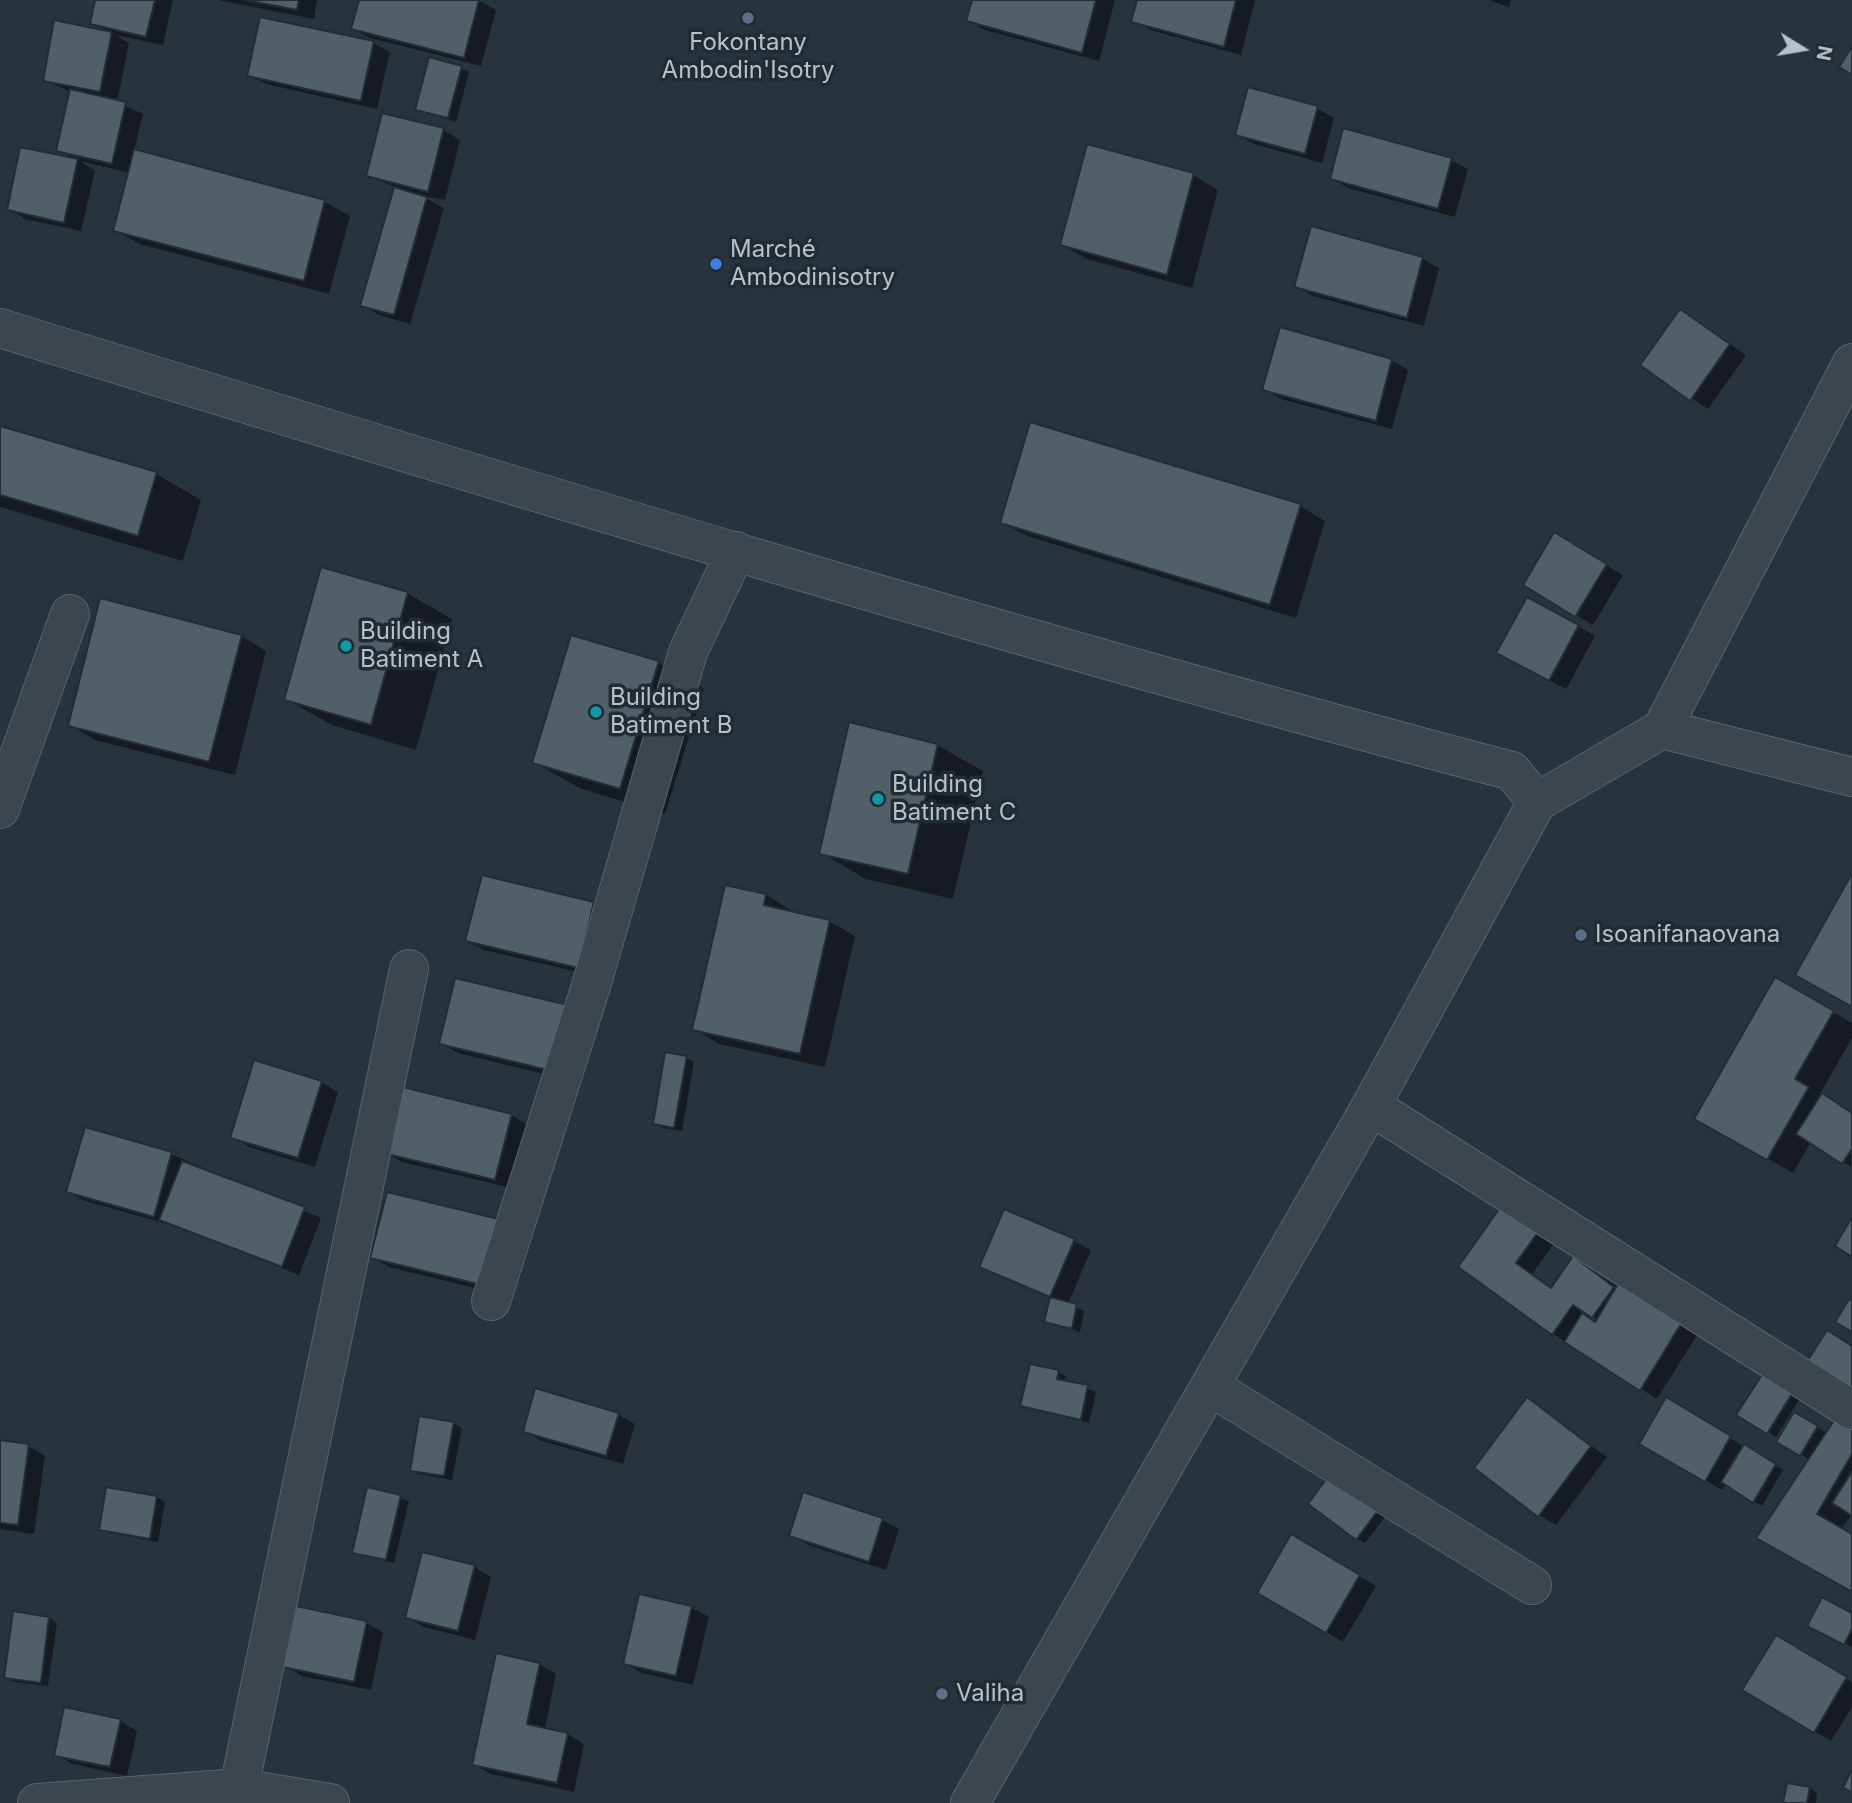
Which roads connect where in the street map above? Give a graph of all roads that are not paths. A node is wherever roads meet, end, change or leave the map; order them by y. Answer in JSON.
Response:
{"nodes":[{"id":1,"x":0,"y":328,"type":"edge"},
{"id":2,"x":1852,"y":363,"type":"edge"},
{"id":3,"x":736,"y":551,"type":"junction"},
{"id":4,"x":70,"y":614,"type":"dead end"},
{"id":5,"x":1662,"y":729,"type":"junction"},
{"id":6,"x":1852,"y":777,"type":"edge"},
{"id":7,"x":1537,"y":803,"type":"junction"},
{"id":8,"x":0,"y":809,"type":"edge"},
{"id":9,"x":409,"y":969,"type":"dead end"},
{"id":10,"x":1371,"y":1106,"type":"junction"},
{"id":11,"x":491,"y":1301,"type":"dead end"},
{"id":12,"x":1211,"y":1387,"type":"junction"},
{"id":13,"x":1852,"y":1410,"type":"edge"},
{"id":14,"x":1532,"y":1585,"type":"dead end"},
{"id":15,"x":239,"y":1788,"type":"junction"},
{"id":16,"x":37,"y":1803,"type":"edge"},
{"id":17,"x":330,"y":1803,"type":"edge"},
{"id":18,"x":970,"y":1803,"type":"edge"}],
"edges":[{"from":1,"to":3,"type":"street"},
{"from":2,"to":5,"type":"street"},
{"from":3,"to":7,"type":"street"},
{"from":3,"to":11,"type":"street"},
{"from":4,"to":8,"type":"street"},
{"from":5,"to":6,"type":"street"},
{"from":5,"to":7,"type":"street"},
{"from":7,"to":10,"type":"street"},
{"from":9,"to":15,"type":"street"},
{"from":10,"to":12,"type":"street"},
{"from":10,"to":13,"type":"street"},
{"from":12,"to":14,"type":"street"},
{"from":12,"to":18,"type":"street"},
{"from":15,"to":16,"type":"street"},
{"from":15,"to":17,"type":"street"}]}
